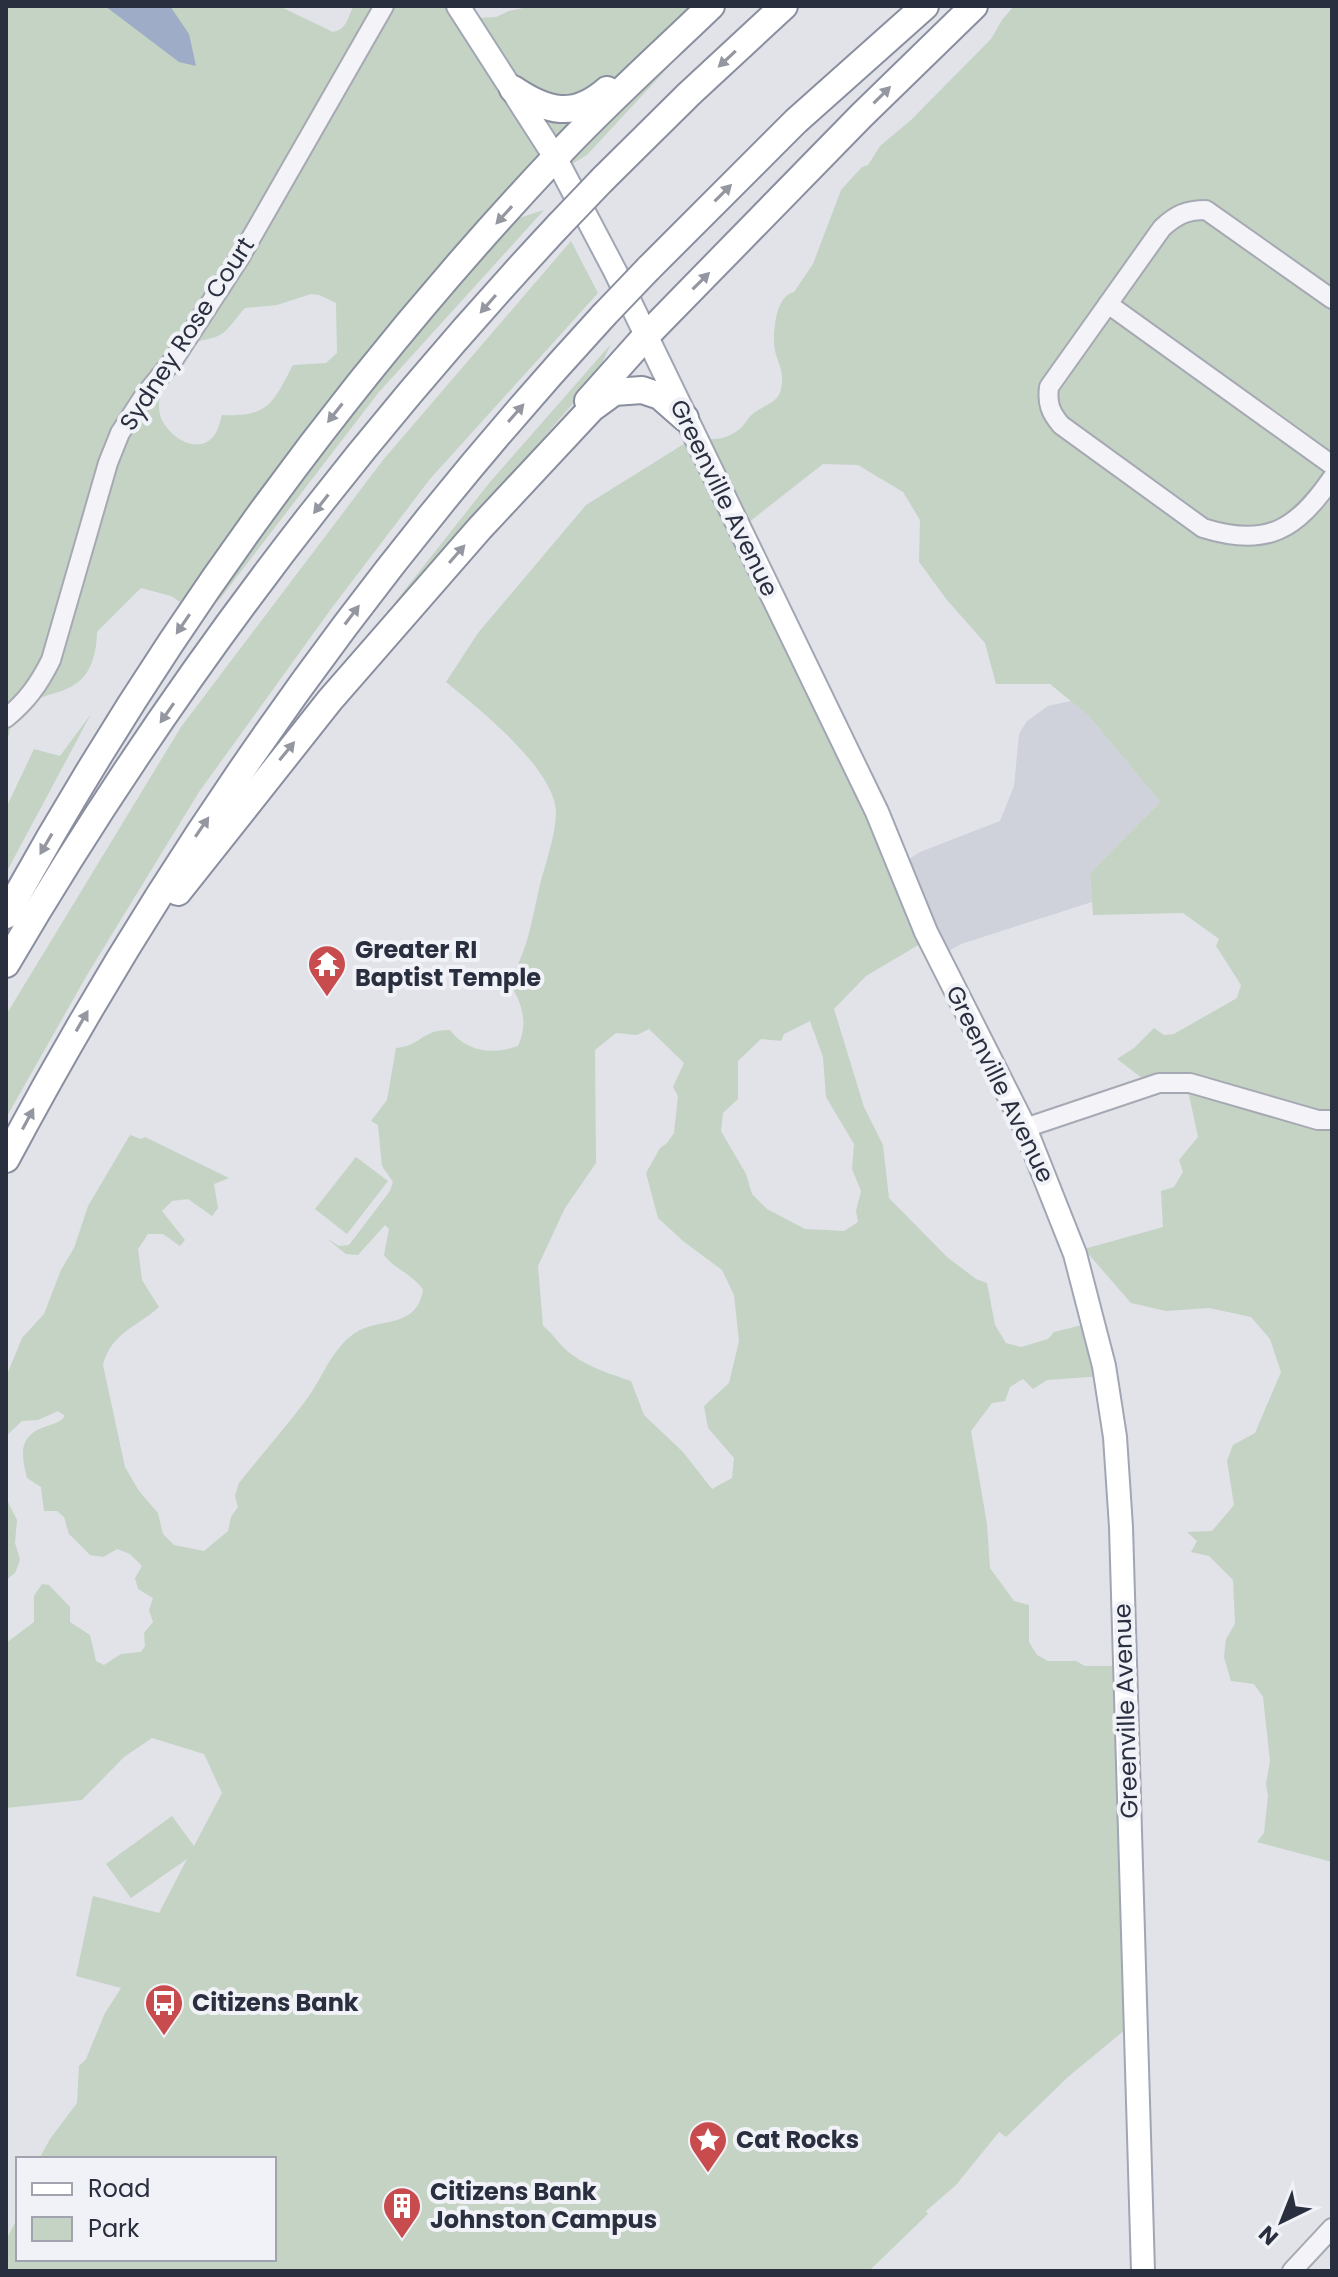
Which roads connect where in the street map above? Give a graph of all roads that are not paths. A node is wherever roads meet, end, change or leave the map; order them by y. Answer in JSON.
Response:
{"nodes":[{"id":1,"x":384,"y":6,"type":"edge"},
{"id":2,"x":458,"y":6,"type":"edge"},
{"id":3,"x":711,"y":6,"type":"edge"},
{"id":4,"x":784,"y":6,"type":"edge"},
{"id":5,"x":925,"y":6,"type":"edge"},
{"id":6,"x":974,"y":6,"type":"edge"},
{"id":7,"x":672,"y":44,"type":"junction"},
{"id":8,"x":513,"y":89,"type":"junction"},
{"id":9,"x":555,"y":157,"type":"junction"},
{"id":10,"x":1332,"y":299,"type":"edge"},
{"id":11,"x":1108,"y":304,"type":"junction"},
{"id":12,"x":646,"y":336,"type":"junction"},
{"id":13,"x":685,"y":418,"type":"junction"},
{"id":14,"x":1332,"y":465,"type":"edge"},
{"id":15,"x":1332,"y":478,"type":"edge"},
{"id":16,"x":501,"y":504,"type":"junction"},
{"id":17,"x":6,"y":718,"type":"edge"},
{"id":18,"x":6,"y":915,"type":"edge"},
{"id":19,"x":6,"y":964,"type":"edge"},
{"id":20,"x":115,"y":964,"type":"junction"},
{"id":21,"x":1332,"y":1120,"type":"edge"},
{"id":22,"x":1025,"y":1128,"type":"junction"},
{"id":23,"x":6,"y":1159,"type":"edge"},
{"id":24,"x":1332,"y":2228,"type":"edge"},
{"id":25,"x":1143,"y":2271,"type":"edge"},
{"id":26,"x":1292,"y":2271,"type":"edge"}],
"edges":[{"from":1,"to":17,"type":"street","name":"Sydney Rose Court"},
{"from":2,"to":8,"type":"main road","name":"Greenville Avenue"},
{"from":3,"to":7,"type":"highway"},
{"from":4,"to":19,"type":"highway","one_way":true,"bridge":true},
{"from":20,"to":5,"type":"highway","one_way":true,"bridge":true},
{"from":12,"to":6,"type":"highway","one_way":true},
{"from":7,"to":8,"type":"highway"},
{"from":7,"to":9,"type":"highway"},
{"from":8,"to":9,"type":"main road","name":"Greenville Avenue"},
{"from":9,"to":12,"type":"main road","name":"Greenville Avenue"},
{"from":9,"to":18,"type":"highway","one_way":true},
{"from":10,"to":11,"type":"street"},
{"from":11,"to":14,"type":"street"},
{"from":11,"to":15,"type":"street"},
{"from":12,"to":13,"type":"main road","name":"Greenville Avenue"},
{"from":12,"to":16,"type":"highway"},
{"from":13,"to":16,"type":"highway"},
{"from":13,"to":22,"type":"main road","name":"Greenville Avenue"},
{"from":20,"to":16,"type":"highway","one_way":true},
{"from":23,"to":20,"type":"highway","one_way":true},
{"from":21,"to":22,"type":"street"},
{"from":22,"to":25,"type":"main road","name":"Greenville Avenue"},
{"from":24,"to":26,"type":"street"}]}
